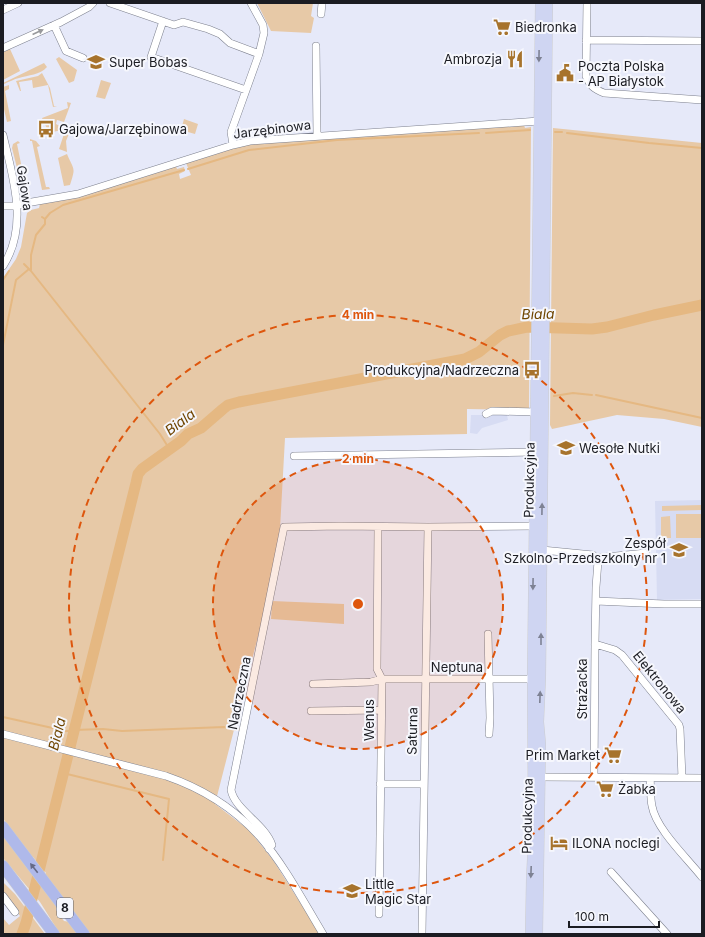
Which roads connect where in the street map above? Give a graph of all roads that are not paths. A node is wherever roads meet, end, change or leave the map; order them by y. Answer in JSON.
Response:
{"nodes":[{"id":1,"x":18,"y":3,"type":"edge"},
{"id":2,"x":110,"y":3,"type":"edge"},
{"id":3,"x":251,"y":3,"type":"edge"},
{"id":4,"x":322,"y":3,"type":"edge"},
{"id":5,"x":540,"y":3,"type":"edge"},
{"id":6,"x":548,"y":3,"type":"edge"},
{"id":7,"x":587,"y":3,"type":"edge"},
{"id":8,"x":89,"y":4,"type":"edge"},
{"id":9,"x":3,"y":10,"type":"edge"},
{"id":10,"x":321,"y":14,"type":"dead end"},
{"id":11,"x":164,"y":21,"type":"junction"},
{"id":12,"x":54,"y":25,"type":"junction"},
{"id":13,"x":586,"y":40,"type":"junction"},
{"id":14,"x":702,"y":41,"type":"edge"},
{"id":15,"x":316,"y":46,"type":"dead end"},
{"id":16,"x":3,"y":48,"type":"edge"},
{"id":17,"x":259,"y":54,"type":"junction"},
{"id":18,"x":83,"y":58,"type":"dead end"},
{"id":19,"x":246,"y":90,"type":"junction"},
{"id":20,"x":702,"y":100,"type":"edge"},
{"id":21,"x":542,"y":122,"type":"junction"},
{"id":22,"x":3,"y":135,"type":"edge"},
{"id":23,"x":317,"y":135,"type":"junction"},
{"id":24,"x":233,"y":145,"type":"junction"},
{"id":25,"x":17,"y":205,"type":"junction"},
{"id":26,"x":3,"y":206,"type":"edge"},
{"id":27,"x":3,"y":266,"type":"edge"},
{"id":28,"x":540,"y":335,"type":"junction"},
{"id":29,"x":536,"y":412,"type":"junction"},
{"id":30,"x":486,"y":414,"type":"dead end"},
{"id":31,"x":535,"y":452,"type":"junction"},
{"id":32,"x":294,"y":456,"type":"dead end"},
{"id":33,"x":534,"y":526,"type":"junction"},
{"id":34,"x":378,"y":527,"type":"junction"},
{"id":35,"x":428,"y":527,"type":"junction"},
{"id":36,"x":542,"y":550,"type":"junction"},
{"id":37,"x":646,"y":553,"type":"dead end"},
{"id":38,"x":596,"y":558,"type":"junction"},
{"id":39,"x":596,"y":601,"type":"junction"},
{"id":40,"x":702,"y":604,"type":"edge"},
{"id":41,"x":488,"y":634,"type":"dead end"},
{"id":42,"x":595,"y":644,"type":"junction"},
{"id":43,"x":536,"y":678,"type":"junction"},
{"id":44,"x":382,"y":679,"type":"junction"},
{"id":45,"x":425,"y":679,"type":"junction"},
{"id":46,"x":489,"y":680,"type":"junction"},
{"id":47,"x":313,"y":684,"type":"dead end"},
{"id":48,"x":381,"y":710,"type":"junction"},
{"id":49,"x":311,"y":711,"type":"dead end"},
{"id":50,"x":3,"y":734,"type":"edge"},
{"id":51,"x":489,"y":734,"type":"dead end"},
{"id":52,"x":536,"y":777,"type":"junction"},
{"id":53,"x":594,"y":777,"type":"junction"},
{"id":54,"x":650,"y":778,"type":"junction"},
{"id":55,"x":682,"y":778,"type":"junction"},
{"id":56,"x":702,"y":778,"type":"edge"},
{"id":57,"x":380,"y":784,"type":"junction"},
{"id":58,"x":424,"y":784,"type":"junction"},
{"id":59,"x":3,"y":827,"type":"edge"},
{"id":60,"x":269,"y":849,"type":"junction"},
{"id":61,"x":3,"y":866,"type":"edge"},
{"id":62,"x":611,"y":872,"type":"dead end"},
{"id":63,"x":702,"y":876,"type":"edge"},
{"id":64,"x":3,"y":896,"type":"edge"},
{"id":65,"x":15,"y":912,"type":"dead end"},
{"id":66,"x":379,"y":914,"type":"dead end"},
{"id":67,"x":54,"y":934,"type":"edge"},
{"id":68,"x":84,"y":934,"type":"edge"},
{"id":69,"x":323,"y":934,"type":"edge"},
{"id":70,"x":422,"y":934,"type":"edge"},
{"id":71,"x":530,"y":934,"type":"edge"},
{"id":72,"x":538,"y":934,"type":"edge"},
{"id":73,"x":667,"y":934,"type":"edge"}],
"edges":[{"from":1,"to":9,"type":"street"},
{"from":2,"to":11,"type":"street"},
{"from":3,"to":17,"type":"street"},
{"from":4,"to":10,"type":"street"},
{"from":5,"to":21,"type":"main road","one_way":true},
{"from":6,"to":21,"type":"main road"},
{"from":7,"to":13,"type":"street"},
{"from":8,"to":12,"type":"street"},
{"from":11,"to":17,"type":"street"},
{"from":11,"to":19,"type":"street"},
{"from":16,"to":12,"type":"street","one_way":true},
{"from":12,"to":18,"type":"street"},
{"from":13,"to":14,"type":"street"},
{"from":13,"to":20,"type":"street"},
{"from":15,"to":23,"type":"street"},
{"from":17,"to":19,"type":"street"},
{"from":19,"to":24,"type":"street"},
{"from":21,"to":23,"type":"street","name":"Jarzębinowa"},
{"from":21,"to":28,"type":"main road","name":"Produkcyjna"},
{"from":22,"to":25,"type":"street","name":"Gajowa"},
{"from":23,"to":24,"type":"street","name":"Jarzębinowa"},
{"from":24,"to":25,"type":"street","name":"Jarzębinowa"},
{"from":25,"to":26,"type":"street","name":"Jarzębinowa"},
{"from":25,"to":27,"type":"street","name":"Gajowa"},
{"from":28,"to":29,"type":"main road","name":"Produkcyjna"},
{"from":36,"to":28,"type":"main road","name":"Produkcyjna","one_way":true},
{"from":29,"to":30,"type":"street"},
{"from":29,"to":31,"type":"main road","name":"Produkcyjna"},
{"from":31,"to":32,"type":"street","name":"Produkcyjna"},
{"from":31,"to":33,"type":"main road","name":"Produkcyjna"},
{"from":33,"to":35,"type":"street"},
{"from":33,"to":43,"type":"main road","name":"Produkcyjna","one_way":true},
{"from":34,"to":35,"type":"street"},
{"from":34,"to":44,"type":"street","name":"Wenus"},
{"from":34,"to":60,"type":"street","name":"Nadrzeczna"},
{"from":35,"to":45,"type":"street","name":"Saturna"},
{"from":36,"to":38,"type":"street"},
{"from":43,"to":36,"type":"main road","name":"Produkcyjna","one_way":true},
{"from":37,"to":38,"type":"street"},
{"from":38,"to":39,"type":"street","name":"Strażacka"},
{"from":39,"to":40,"type":"street"},
{"from":39,"to":42,"type":"street","name":"Strażacka"},
{"from":41,"to":46,"type":"street"},
{"from":42,"to":53,"type":"street","name":"Strażacka"},
{"from":42,"to":55,"type":"street","name":"Elektronowa"},
{"from":43,"to":46,"type":"street","name":"Neptuna"},
{"from":43,"to":52,"type":"main road","name":"Produkcyjna"},
{"from":44,"to":45,"type":"street","name":"Neptuna"},
{"from":44,"to":47,"type":"street","name":"Neptuna"},
{"from":44,"to":48,"type":"street","name":"Wenus"},
{"from":45,"to":46,"type":"street","name":"Neptuna"},
{"from":45,"to":58,"type":"street","name":"Saturna"},
{"from":46,"to":51,"type":"street"},
{"from":48,"to":49,"type":"street"},
{"from":48,"to":57,"type":"street","name":"Wenus"},
{"from":50,"to":60,"type":"street"},
{"from":52,"to":53,"type":"street"},
{"from":52,"to":71,"type":"main road","name":"Produkcyjna","one_way":true},
{"from":52,"to":72,"type":"main road","name":"Produkcyjna"},
{"from":53,"to":54,"type":"street"},
{"from":54,"to":55,"type":"street"},
{"from":54,"to":63,"type":"street"},
{"from":55,"to":56,"type":"street"},
{"from":57,"to":58,"type":"street"},
{"from":57,"to":66,"type":"street","name":"Wenus"},
{"from":58,"to":70,"type":"street","name":"Saturna"},
{"from":68,"to":59,"type":"highway","number":"8","one_way":true},
{"from":60,"to":69,"type":"street"},
{"from":61,"to":67,"type":"highway","number":"8"},
{"from":62,"to":73,"type":"street"},
{"from":64,"to":65,"type":"street"}]}
